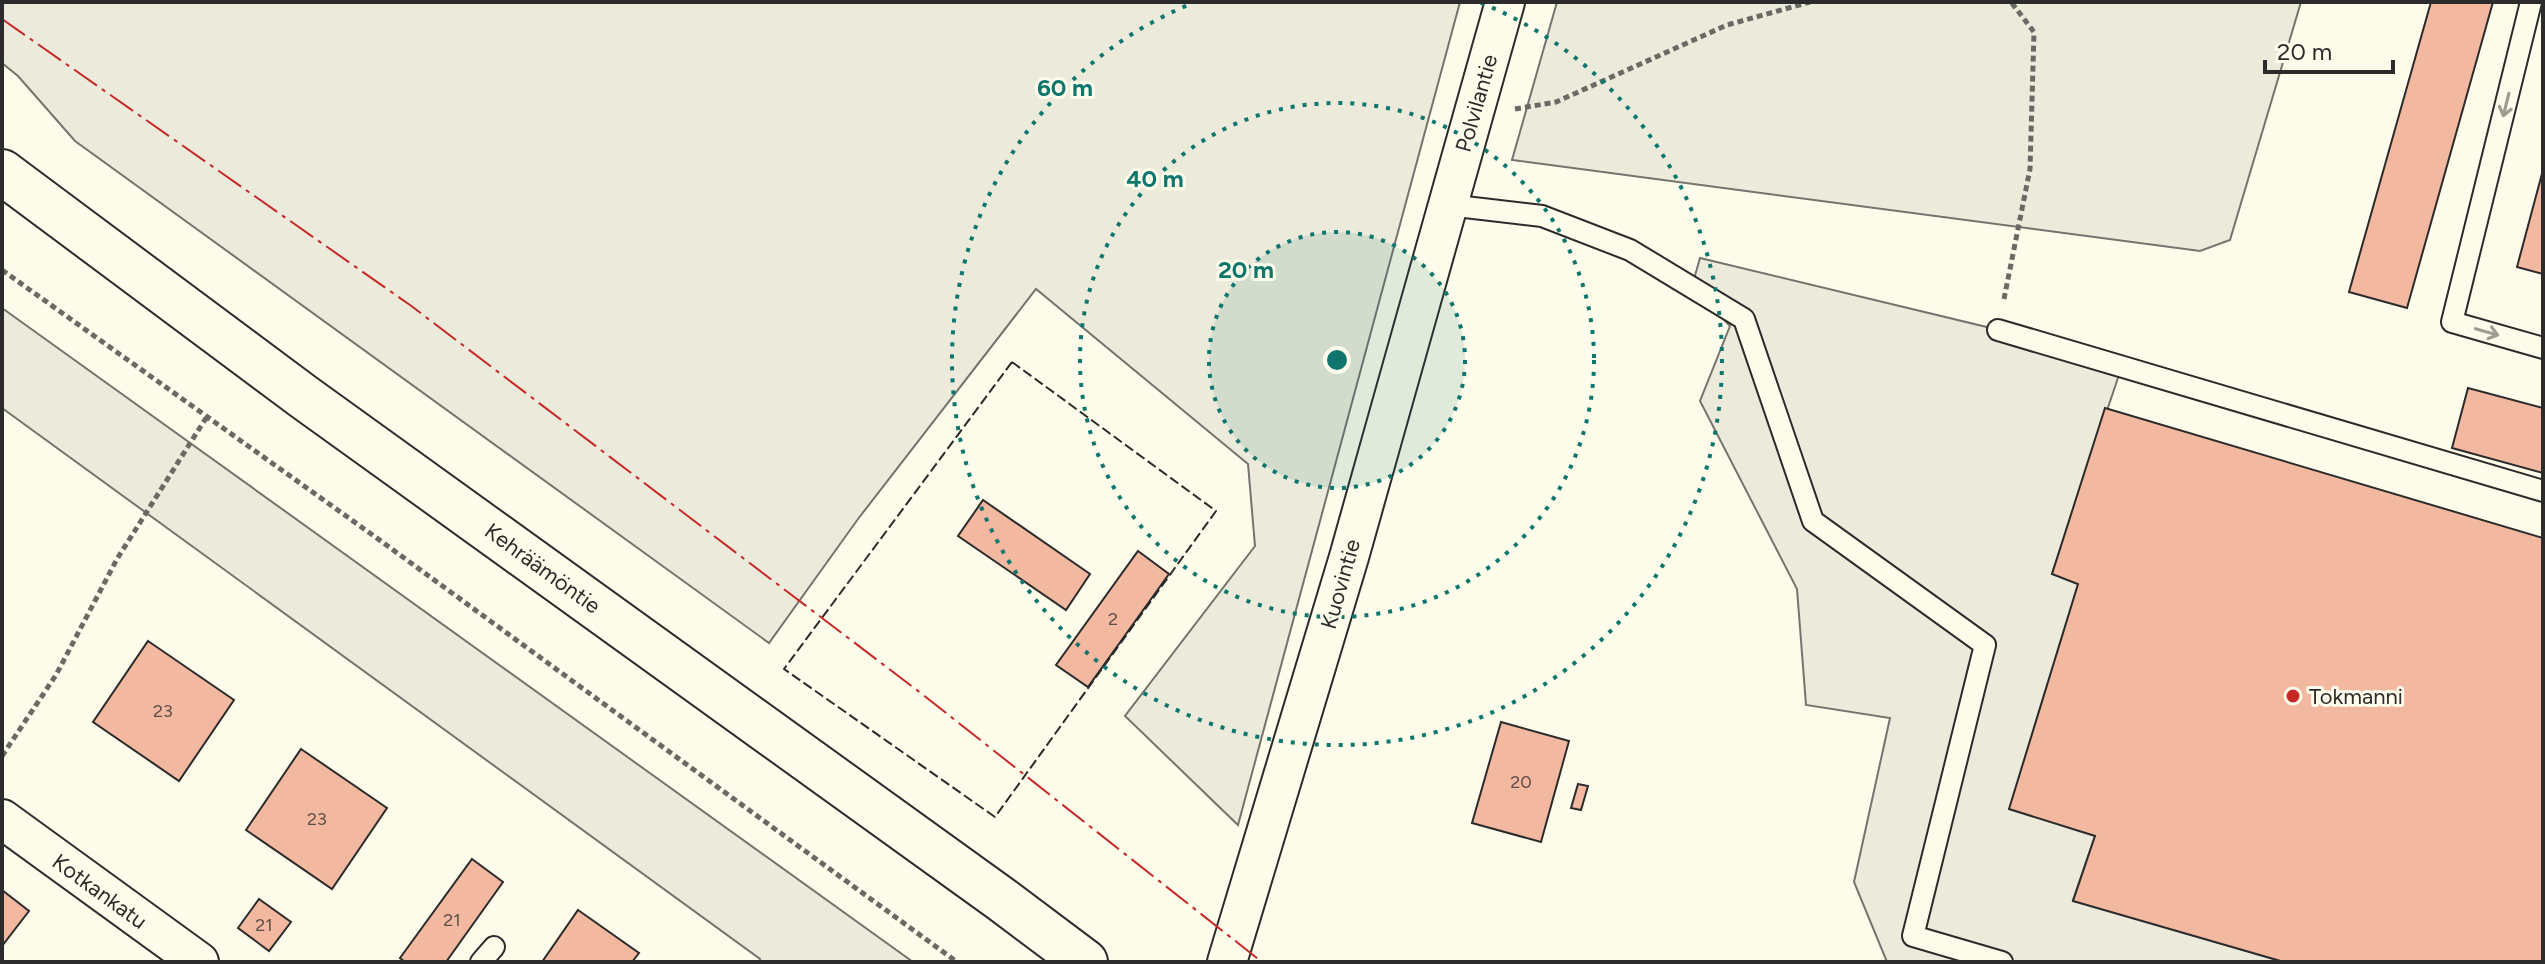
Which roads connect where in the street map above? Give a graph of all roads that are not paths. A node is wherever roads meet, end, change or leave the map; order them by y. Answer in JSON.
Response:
{"nodes":[{"id":1,"x":1505,"y":2,"type":"edge"},
{"id":2,"x":2531,"y":2,"type":"edge"},
{"id":3,"x":2,"y":172,"type":"edge"},
{"id":4,"x":1448,"y":205,"type":"junction"},
{"id":5,"x":1998,"y":330,"type":"road end"},
{"id":6,"x":2543,"y":348,"type":"edge"},
{"id":7,"x":2543,"y":491,"type":"edge"},
{"id":8,"x":2,"y":819,"type":"edge"},
{"id":9,"x":199,"y":962,"type":"edge"},
{"id":10,"x":1085,"y":962,"type":"edge"},
{"id":11,"x":1227,"y":962,"type":"edge"},
{"id":12,"x":2002,"y":962,"type":"edge"}],
"edges":[{"from":1,"to":4,"type":"street","name":"Polvilantie"},
{"from":2,"to":6,"type":"lane","one_way":true},
{"from":3,"to":10,"type":"street","name":"Kehräämöntie"},
{"from":4,"to":11,"type":"street","name":"Kuovintie"},
{"from":4,"to":12,"type":"lane"},
{"from":5,"to":7,"type":"lane"},
{"from":8,"to":9,"type":"street","name":"Kotkankatu"}]}
